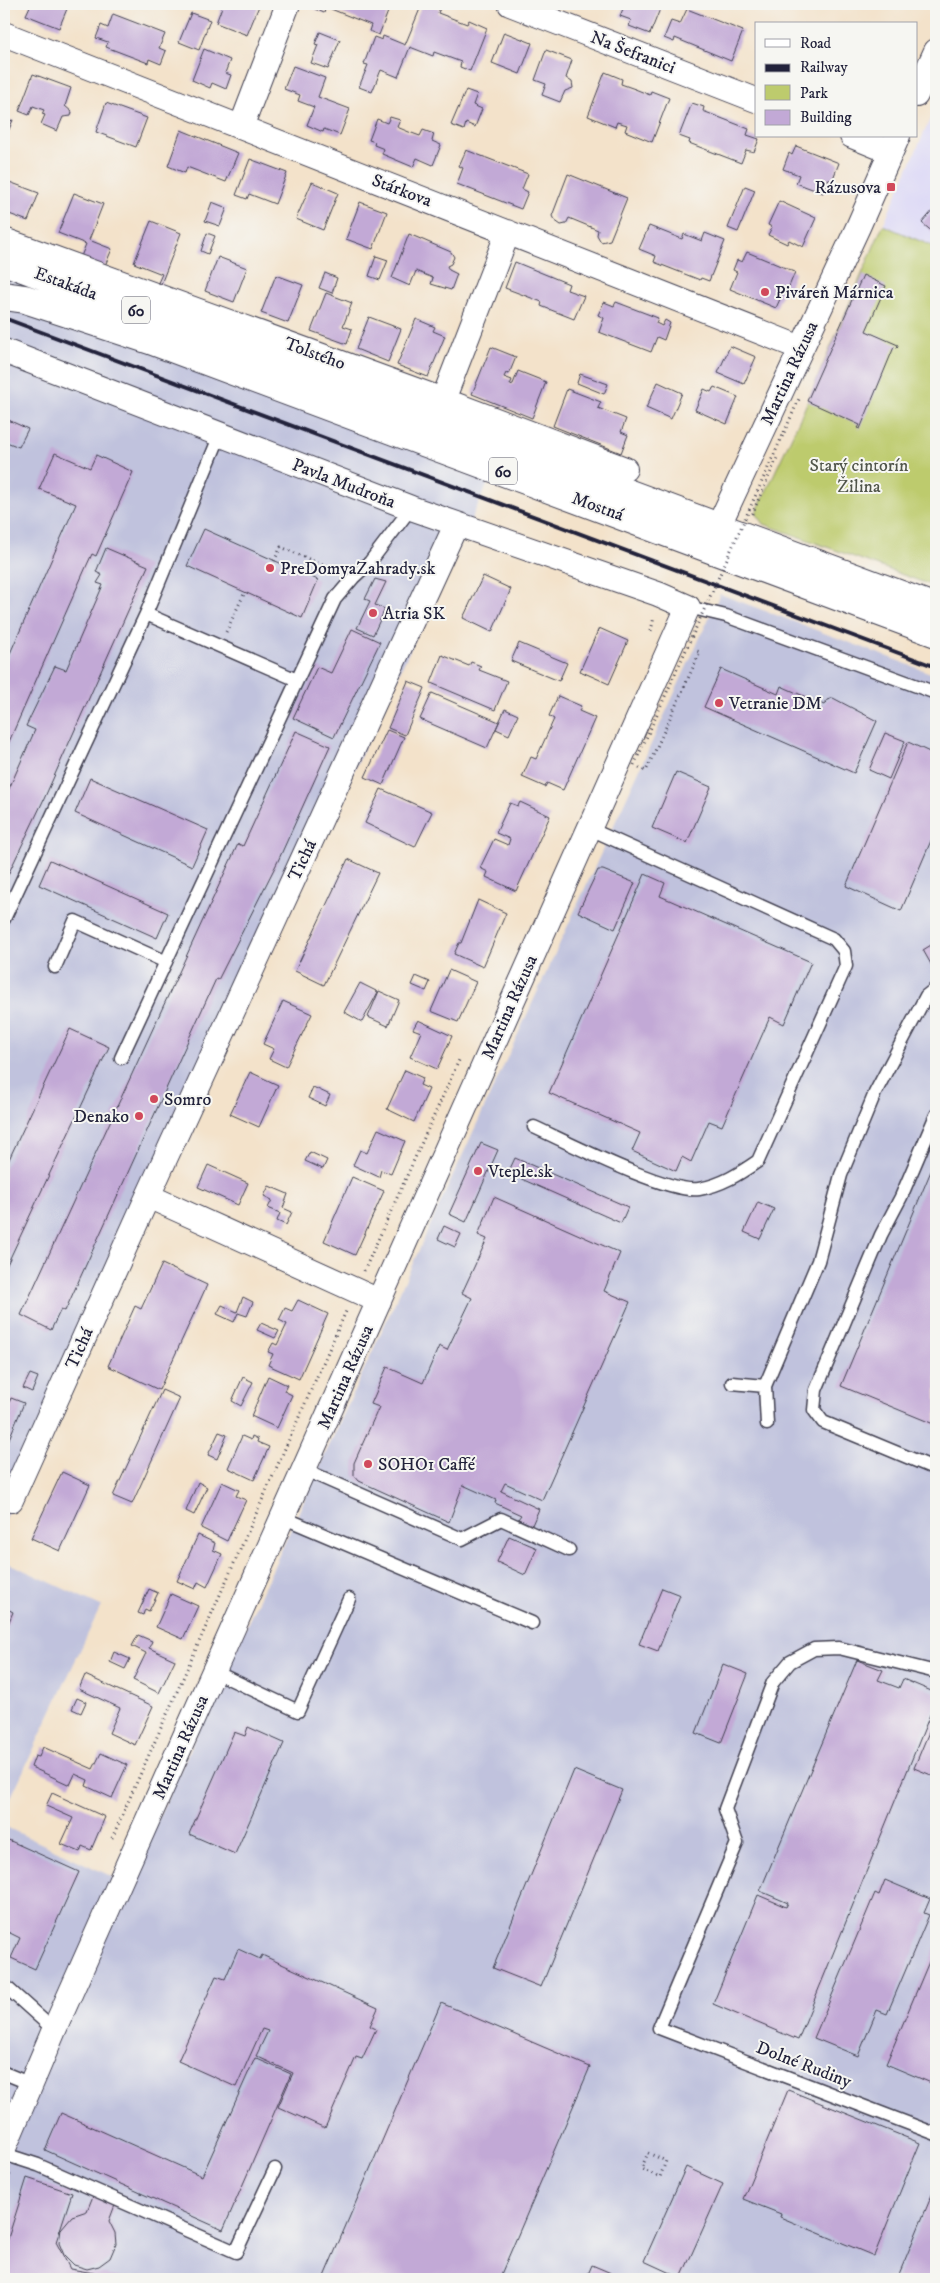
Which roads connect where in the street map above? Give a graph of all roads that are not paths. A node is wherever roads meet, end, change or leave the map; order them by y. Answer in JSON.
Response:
{"nodes":[{"id":1,"x":288,"y":4,"type":"edge"},
{"id":2,"x":510,"y":4,"type":"edge"},
{"id":3,"x":4,"y":34,"type":"edge"},
{"id":4,"x":936,"y":51,"type":"edge"},
{"id":5,"x":918,"y":92,"type":"edge"},
{"id":6,"x":755,"y":100,"type":"edge"},
{"id":7,"x":241,"y":127,"type":"junction"},
{"id":8,"x":862,"y":138,"type":"edge"},
{"id":9,"x":894,"y":144,"type":"edge"},
{"id":10,"x":508,"y":232,"type":"junction"},
{"id":11,"x":4,"y":240,"type":"edge"},
{"id":12,"x":4,"y":261,"type":"edge"},
{"id":13,"x":4,"y":296,"type":"edge"},
{"id":14,"x":4,"y":313,"type":"edge"},
{"id":15,"x":79,"y":317,"type":"junction"},
{"id":16,"x":801,"y":348,"type":"junction"},
{"id":17,"x":4,"y":351,"type":"edge"},
{"id":18,"x":264,"y":370,"type":"junction"},
{"id":19,"x":443,"y":400,"type":"junction"},
{"id":20,"x":220,"y":435,"type":"junction"},
{"id":21,"x":624,"y":469,"type":"dead end"},
{"id":22,"x":411,"y":508,"type":"junction"},
{"id":23,"x":456,"y":524,"type":"junction"},
{"id":24,"x":718,"y":527,"type":"junction"},
{"id":25,"x":688,"y":607,"type":"junction"},
{"id":26,"x":936,"y":608,"type":"edge"},
{"id":27,"x":146,"y":614,"type":"junction"},
{"id":28,"x":936,"y":633,"type":"edge"},
{"id":29,"x":297,"y":680,"type":"junction"},
{"id":30,"x":936,"y":693,"type":"edge"},
{"id":31,"x":588,"y":828,"type":"junction"},
{"id":32,"x":4,"y":919,"type":"edge"},
{"id":33,"x":166,"y":962,"type":"junction"},
{"id":34,"x":55,"y":967,"type":"dead end"},
{"id":35,"x":936,"y":988,"type":"edge"},
{"id":36,"x":121,"y":1058,"type":"dead end"},
{"id":37,"x":936,"y":1115,"type":"edge"},
{"id":38,"x":534,"y":1127,"type":"dead end"},
{"id":39,"x":148,"y":1196,"type":"junction"},
{"id":40,"x":379,"y":1301,"type":"junction"},
{"id":41,"x":732,"y":1383,"type":"dead end"},
{"id":42,"x":765,"y":1386,"type":"junction"},
{"id":43,"x":767,"y":1424,"type":"dead end"},
{"id":44,"x":303,"y":1469,"type":"junction"},
{"id":45,"x":936,"y":1469,"type":"edge"},
{"id":46,"x":11,"y":1500,"type":"dead end"},
{"id":47,"x":282,"y":1517,"type":"junction"},
{"id":48,"x":569,"y":1550,"type":"dead end"},
{"id":49,"x":349,"y":1599,"type":"dead end"},
{"id":50,"x":532,"y":1623,"type":"dead end"},
{"id":51,"x":214,"y":1671,"type":"junction"},
{"id":52,"x":936,"y":1672,"type":"edge"},
{"id":53,"x":4,"y":1985,"type":"edge"},
{"id":54,"x":54,"y":2030,"type":"junction"},
{"id":55,"x":4,"y":2074,"type":"edge"},
{"id":56,"x":31,"y":2084,"type":"junction"},
{"id":57,"x":936,"y":2134,"type":"edge"},
{"id":58,"x":4,"y":2148,"type":"edge"},
{"id":59,"x":4,"y":2154,"type":"edge"},
{"id":60,"x":276,"y":2169,"type":"dead end"}],
"edges":[{"from":1,"to":7,"type":"street"},
{"from":2,"to":6,"type":"street","name":"Na Šefranici"},
{"from":3,"to":7,"type":"street","name":"Stárkova"},
{"from":4,"to":5,"type":"street"},
{"from":7,"to":10,"type":"street","name":"Stárkova"},
{"from":8,"to":9,"type":"street"},
{"from":9,"to":16,"type":"street","name":"Martina Rázusa"},
{"from":10,"to":16,"type":"street","name":"Stárkova"},
{"from":10,"to":19,"type":"street"},
{"from":11,"to":19,"type":"street","name":"Tolstého"},
{"from":12,"to":18,"type":"main road","name":"Estakáda","number":"60"},
{"from":13,"to":15,"type":"main road","name":"Estakáda","number":"60"},
{"from":14,"to":15,"type":"main road"},
{"from":15,"to":18,"type":"main road","name":"Estakáda","number":"60"},
{"from":16,"to":24,"type":"street","name":"Martina Rázusa"},
{"from":17,"to":20,"type":"street","name":"Pavla Mudroňa"},
{"from":18,"to":24,"type":"main road","name":"Mostná","number":"60"},
{"from":18,"to":28,"type":"main road","name":"Mostná","number":"60"},
{"from":19,"to":21,"type":"street","name":"Tolstého"},
{"from":20,"to":22,"type":"street","name":"Pavla Mudroňa"},
{"from":20,"to":27,"type":"lane"},
{"from":22,"to":23,"type":"street","name":"Pavla Mudroňa"},
{"from":22,"to":29,"type":"lane"},
{"from":23,"to":25,"type":"street","name":"Pavla Mudroňa"},
{"from":23,"to":39,"type":"street","name":"Tichá"},
{"from":24,"to":26,"type":"main road","name":"Mostná","number":"60"},
{"from":25,"to":30,"type":"lane"},
{"from":25,"to":31,"type":"street","name":"Martina Rázusa"},
{"from":27,"to":29,"type":"lane"},
{"from":27,"to":32,"type":"lane"},
{"from":29,"to":33,"type":"lane"},
{"from":31,"to":38,"type":"lane"},
{"from":31,"to":40,"type":"street","name":"Martina Rázusa"},
{"from":33,"to":34,"type":"lane"},
{"from":33,"to":36,"type":"lane"},
{"from":35,"to":42,"type":"lane"},
{"from":37,"to":45,"type":"lane"},
{"from":39,"to":40,"type":"street"},
{"from":39,"to":46,"type":"street","name":"Tichá"},
{"from":40,"to":44,"type":"street","name":"Martina Rázusa"},
{"from":41,"to":42,"type":"lane"},
{"from":42,"to":43,"type":"lane"},
{"from":44,"to":47,"type":"street","name":"Martina Rázusa"},
{"from":44,"to":48,"type":"lane"},
{"from":47,"to":50,"type":"lane"},
{"from":47,"to":51,"type":"street","name":"Martina Rázusa"},
{"from":49,"to":51,"type":"lane"},
{"from":51,"to":54,"type":"street","name":"Martina Rázusa"},
{"from":52,"to":57,"type":"lane","name":"Dolné Rudiny"},
{"from":53,"to":54,"type":"lane"},
{"from":54,"to":56,"type":"street","name":"Martina Rázusa"},
{"from":55,"to":56,"type":"lane"},
{"from":56,"to":58,"type":"street","name":"Martina Rázusa"},
{"from":59,"to":60,"type":"lane"}]}
